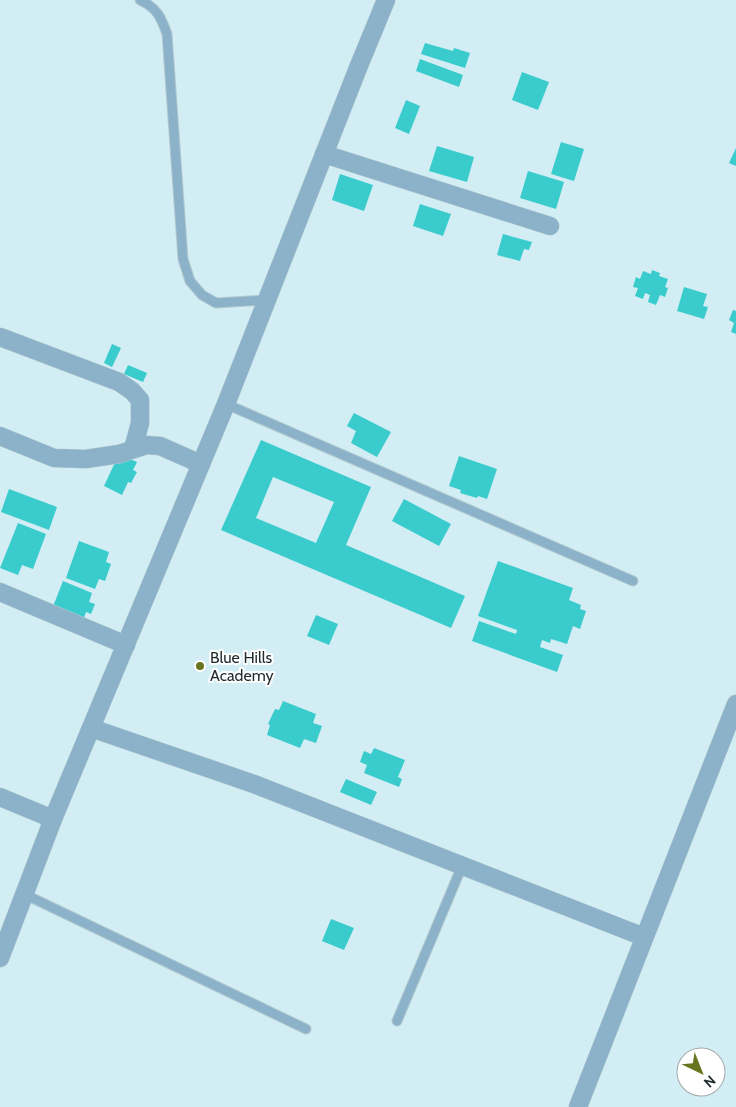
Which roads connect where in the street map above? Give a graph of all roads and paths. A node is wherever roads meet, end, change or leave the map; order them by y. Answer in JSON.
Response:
{"nodes":[{"id":1,"x":140,"y":0,"type":"edge"},
{"id":2,"x":386,"y":0,"type":"edge"},
{"id":3,"x":324,"y":154,"type":"junction"},
{"id":4,"x":550,"y":226,"type":"dead end"},
{"id":5,"x":266,"y":300,"type":"junction"},
{"id":6,"x":0,"y":337,"type":"edge"},
{"id":7,"x":226,"y":404,"type":"junction"},
{"id":8,"x":0,"y":436,"type":"edge"},
{"id":9,"x":133,"y":449,"type":"junction"},
{"id":10,"x":201,"y":464,"type":"junction"},
{"id":11,"x":633,"y":581,"type":"dead end"},
{"id":12,"x":0,"y":592,"type":"edge"},
{"id":13,"x":126,"y":645,"type":"junction"},
{"id":14,"x":736,"y":704,"type":"edge"},
{"id":15,"x":90,"y":728,"type":"junction"},
{"id":16,"x":0,"y":797,"type":"edge"},
{"id":17,"x":53,"y":819,"type":"junction"},
{"id":18,"x":462,"y":866,"type":"junction"},
{"id":19,"x":24,"y":894,"type":"junction"},
{"id":20,"x":644,"y":937,"type":"junction"},
{"id":21,"x":0,"y":956,"type":"edge"},
{"id":22,"x":397,"y":1021,"type":"dead end"},
{"id":23,"x":306,"y":1029,"type":"dead end"},
{"id":24,"x":578,"y":1107,"type":"edge"}],
"edges":[{"from":1,"to":5,"type":"lane"},
{"from":2,"to":3,"type":"street"},
{"from":3,"to":4,"type":"street"},
{"from":3,"to":5,"type":"street"},
{"from":5,"to":7,"type":"street"},
{"from":6,"to":9,"type":"street"},
{"from":7,"to":10,"type":"street"},
{"from":7,"to":11,"type":"lane"},
{"from":8,"to":9,"type":"street"},
{"from":9,"to":10,"type":"street"},
{"from":10,"to":13,"type":"street"},
{"from":12,"to":13,"type":"street"},
{"from":13,"to":15,"type":"street"},
{"from":14,"to":20,"type":"street"},
{"from":15,"to":17,"type":"street"},
{"from":15,"to":18,"type":"street"},
{"from":16,"to":17,"type":"street"},
{"from":17,"to":19,"type":"street"},
{"from":18,"to":20,"type":"street"},
{"from":18,"to":22,"type":"lane"},
{"from":19,"to":21,"type":"street"},
{"from":19,"to":23,"type":"lane"},
{"from":20,"to":24,"type":"street"}]}
